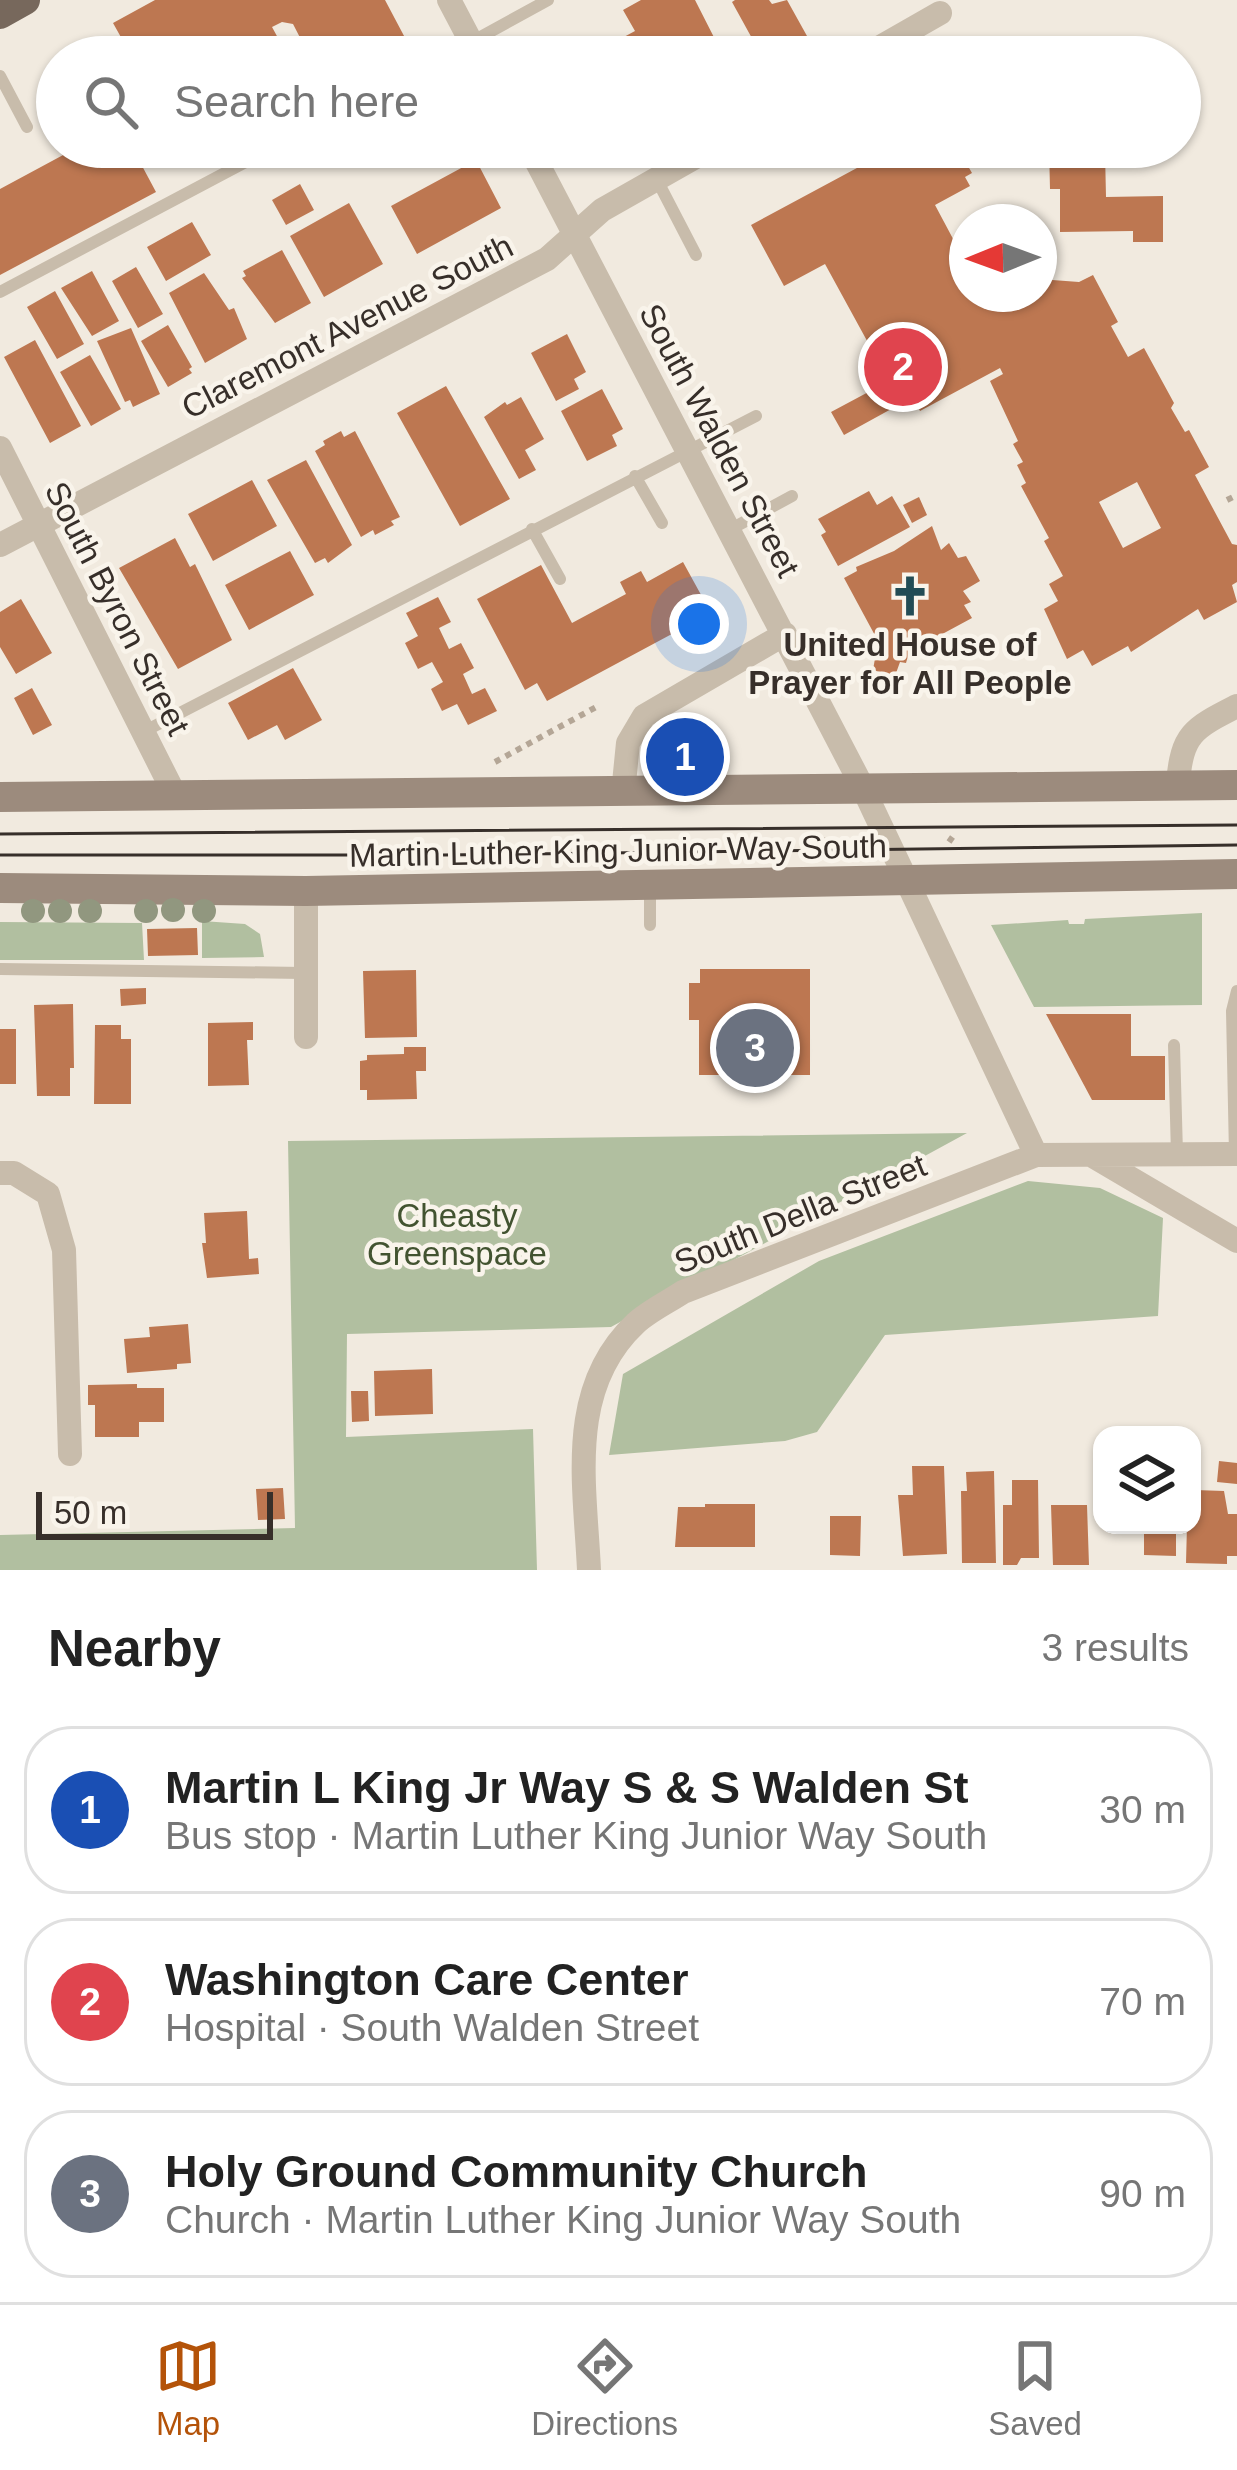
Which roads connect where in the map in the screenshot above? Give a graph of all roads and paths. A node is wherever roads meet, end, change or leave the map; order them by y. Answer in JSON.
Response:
{"nodes":[{"id":1,"x":25,"y":0,"type":"edge"},
{"id":2,"x":448,"y":0,"type":"edge"},
{"id":3,"x":548,"y":0,"type":"edge"},
{"id":4,"x":940,"y":13,"type":"dead end"},
{"id":5,"x":0,"y":14,"type":"edge"},
{"id":6,"x":468,"y":36,"type":"edge"},
{"id":7,"x":496,"y":36,"type":"edge"},
{"id":8,"x":899,"y":36,"type":"edge"},
{"id":9,"x":0,"y":76,"type":"edge"},
{"id":10,"x":28,"y":127,"type":"dead end"},
{"id":11,"x":234,"y":168,"type":"edge"},
{"id":12,"x":540,"y":168,"type":"edge"},
{"id":13,"x":674,"y":168,"type":"edge"},
{"id":14,"x":656,"y":178,"type":"junction"},
{"id":15,"x":576,"y":234,"type":"junction"},
{"id":16,"x":696,"y":255,"type":"dead end"},
{"id":17,"x":0,"y":292,"type":"edge"},
{"id":18,"x":756,"y":416,"type":"dead end"},
{"id":19,"x":0,"y":448,"type":"edge"},
{"id":20,"x":687,"y":448,"type":"junction"},
{"id":21,"x":635,"y":476,"type":"junction"},
{"id":22,"x":1237,"y":495,"type":"edge"},
{"id":23,"x":792,"y":496,"type":"dead end"},
{"id":24,"x":1227,"y":500,"type":"dead end"},
{"id":25,"x":40,"y":523,"type":"junction"},
{"id":26,"x":662,"y":523,"type":"dead end"},
{"id":27,"x":532,"y":529,"type":"junction"},
{"id":28,"x":731,"y":530,"type":"junction"},
{"id":29,"x":0,"y":545,"type":"edge"},
{"id":30,"x":560,"y":580,"type":"dead end"},
{"id":31,"x":785,"y":634,"type":"junction"},
{"id":32,"x":598,"y":706,"type":"dead end"},
{"id":33,"x":1237,"y":706,"type":"edge"},
{"id":34,"x":143,"y":732,"type":"junction"},
{"id":35,"x":481,"y":770,"type":"dead end"},
{"id":36,"x":1178,"y":783,"type":"junction"},
{"id":37,"x":1237,"y":784,"type":"edge"},
{"id":38,"x":862,"y":785,"type":"junction"},
{"id":39,"x":623,"y":793,"type":"junction"},
{"id":40,"x":0,"y":797,"type":"edge"},
{"id":41,"x":176,"y":797,"type":"junction"},
{"id":42,"x":1237,"y":874,"type":"edge"},
{"id":43,"x":909,"y":881,"type":"junction"},
{"id":44,"x":650,"y":886,"type":"junction"},
{"id":45,"x":0,"y":888,"type":"edge"},
{"id":46,"x":306,"y":891,"type":"junction"},
{"id":47,"x":650,"y":925,"type":"dead end"},
{"id":48,"x":0,"y":969,"type":"edge"},
{"id":49,"x":304,"y":974,"type":"junction"},
{"id":50,"x":1237,"y":991,"type":"edge"},
{"id":51,"x":306,"y":1036,"type":"dead end"},
{"id":52,"x":1174,"y":1045,"type":"dead end"},
{"id":53,"x":1089,"y":1154,"type":"junction"},
{"id":54,"x":1177,"y":1154,"type":"junction"},
{"id":55,"x":1236,"y":1154,"type":"edge"},
{"id":56,"x":1036,"y":1155,"type":"junction"},
{"id":57,"x":0,"y":1174,"type":"edge"},
{"id":58,"x":1237,"y":1241,"type":"edge"},
{"id":59,"x":70,"y":1454,"type":"dead end"},
{"id":60,"x":589,"y":1570,"type":"edge"}],
"edges":[{"from":1,"to":5,"type":"main road"},
{"from":2,"to":6,"type":"street"},
{"from":3,"to":7,"type":"lane"},
{"from":4,"to":8,"type":"street"},
{"from":9,"to":10,"type":"lane"},
{"from":11,"to":17,"type":"lane"},
{"from":12,"to":15,"type":"street","name":"South Walden Street"},
{"from":13,"to":14,"type":"street","name":"Claremont Avenue South"},
{"from":14,"to":15,"type":"street","name":"Claremont Avenue South"},
{"from":14,"to":16,"type":"lane"},
{"from":15,"to":20,"type":"street","name":"South Walden Street"},
{"from":15,"to":25,"type":"street","name":"Claremont Avenue South"},
{"from":18,"to":20,"type":"lane"},
{"from":19,"to":25,"type":"street","name":"South Byron Street"},
{"from":20,"to":21,"type":"lane"},
{"from":20,"to":28,"type":"street","name":"South Walden Street"},
{"from":21,"to":26,"type":"lane"},
{"from":21,"to":27,"type":"lane"},
{"from":22,"to":24,"type":"path"},
{"from":23,"to":28,"type":"lane"},
{"from":25,"to":29,"type":"street","name":"Claremont Avenue South"},
{"from":25,"to":34,"type":"street","name":"South Byron Street"},
{"from":27,"to":30,"type":"lane"},
{"from":27,"to":34,"type":"lane"},
{"from":28,"to":31,"type":"street","name":"South Walden Street"},
{"from":31,"to":38,"type":"street","name":"South Walden Street"},
{"from":31,"to":39,"type":"street"},
{"from":32,"to":35,"type":"path"},
{"from":33,"to":36,"type":"street"},
{"from":34,"to":41,"type":"street","name":"South Byron Street"},
{"from":36,"to":37,"type":"main road","name":"Martin Luther King Junior Way South"},
{"from":36,"to":38,"type":"main road","name":"Martin Luther King Junior Way South"},
{"from":38,"to":39,"type":"main road","name":"Martin Luther King Junior Way South"},
{"from":38,"to":43,"type":"street","name":"South Walden Street"},
{"from":39,"to":41,"type":"main road","name":"Martin Luther King Junior Way South"},
{"from":40,"to":41,"type":"main road","name":"Martin Luther King Junior Way South"},
{"from":42,"to":43,"type":"main road","name":"Martin Luther King Junior Way South"},
{"from":43,"to":44,"type":"main road","name":"Martin Luther King Junior Way South"},
{"from":43,"to":56,"type":"street","name":"South Walden Street"},
{"from":44,"to":46,"type":"main road","name":"Martin Luther King Junior Way South"},
{"from":44,"to":47,"type":"lane"},
{"from":45,"to":46,"type":"main road","name":"Martin Luther King Junior Way South"},
{"from":46,"to":49,"type":"street"},
{"from":48,"to":49,"type":"lane"},
{"from":49,"to":51,"type":"street"},
{"from":50,"to":55,"type":"lane"},
{"from":52,"to":54,"type":"lane"},
{"from":53,"to":54,"type":"street"},
{"from":53,"to":56,"type":"street"},
{"from":53,"to":58,"type":"street"},
{"from":54,"to":55,"type":"street"},
{"from":56,"to":60,"type":"street","name":"South Della Street"},
{"from":57,"to":59,"type":"street"}]}
